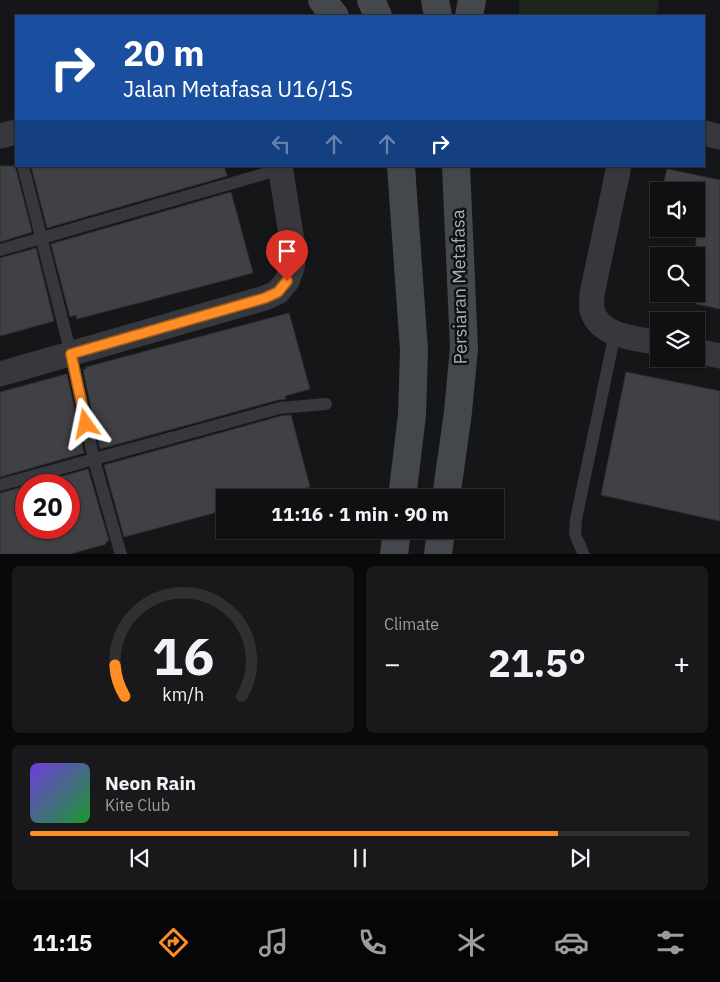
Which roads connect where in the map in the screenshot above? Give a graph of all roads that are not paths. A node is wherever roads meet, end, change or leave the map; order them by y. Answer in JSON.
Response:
{"nodes":[{"id":1,"x":322,"y":0,"type":"edge"},
{"id":2,"x":371,"y":0,"type":"edge"},
{"id":3,"x":435,"y":0,"type":"edge"},
{"id":4,"x":472,"y":0,"type":"edge"},
{"id":5,"x":334,"y":15,"type":"edge"},
{"id":6,"x":378,"y":15,"type":"edge"},
{"id":7,"x":438,"y":15,"type":"edge"},
{"id":8,"x":469,"y":15,"type":"edge"},
{"id":9,"x":705,"y":133,"type":"edge"},
{"id":10,"x":720,"y":137,"type":"edge"},
{"id":11,"x":23,"y":167,"type":"edge"},
{"id":12,"x":401,"y":167,"type":"edge"},
{"id":13,"x":456,"y":167,"type":"edge"},
{"id":14,"x":619,"y":167,"type":"edge"},
{"id":15,"x":280,"y":168,"type":"edge"},
{"id":16,"x":43,"y":238,"type":"junction"},
{"id":17,"x":0,"y":250,"type":"edge"},
{"id":18,"x":615,"y":334,"type":"junction"},
{"id":19,"x":650,"y":341,"type":"edge"},
{"id":20,"x":705,"y":353,"type":"edge"},
{"id":21,"x":71,"y":354,"type":"junction"},
{"id":22,"x":720,"y":356,"type":"edge"},
{"id":23,"x":0,"y":374,"type":"edge"},
{"id":24,"x":326,"y":404,"type":"dead end"},
{"id":25,"x":94,"y":460,"type":"junction"},
{"id":26,"x":0,"y":485,"type":"edge"},
{"id":27,"x":403,"y":489,"type":"edge"},
{"id":28,"x":447,"y":489,"type":"edge"},
{"id":29,"x":396,"y":539,"type":"edge"},
{"id":30,"x":440,"y":539,"type":"edge"},
{"id":31,"x":122,"y":554,"type":"edge"},
{"id":32,"x":394,"y":554,"type":"edge"},
{"id":33,"x":438,"y":554,"type":"edge"},
{"id":34,"x":584,"y":554,"type":"edge"}],
"edges":[{"from":1,"to":5,"type":"main road"},
{"from":2,"to":6,"type":"main road"},
{"from":3,"to":7,"type":"main road"},
{"from":4,"to":8,"type":"main road"},
{"from":9,"to":10,"type":"street"},
{"from":11,"to":16,"type":"lane"},
{"from":12,"to":27,"type":"main road"},
{"from":13,"to":28,"type":"main road","name":"Persiaran Metafasa"},
{"from":14,"to":18,"type":"street"},
{"from":15,"to":16,"type":"lane"},
{"from":15,"to":21,"type":"street"},
{"from":16,"to":17,"type":"lane"},
{"from":16,"to":21,"type":"lane"},
{"from":18,"to":19,"type":"street"},
{"from":18,"to":34,"type":"lane"},
{"from":20,"to":22,"type":"street"},
{"from":21,"to":23,"type":"street"},
{"from":21,"to":25,"type":"lane"},
{"from":24,"to":25,"type":"lane"},
{"from":25,"to":26,"type":"lane"},
{"from":25,"to":31,"type":"lane"},
{"from":29,"to":32,"type":"main road"},
{"from":30,"to":33,"type":"main road"}]}
